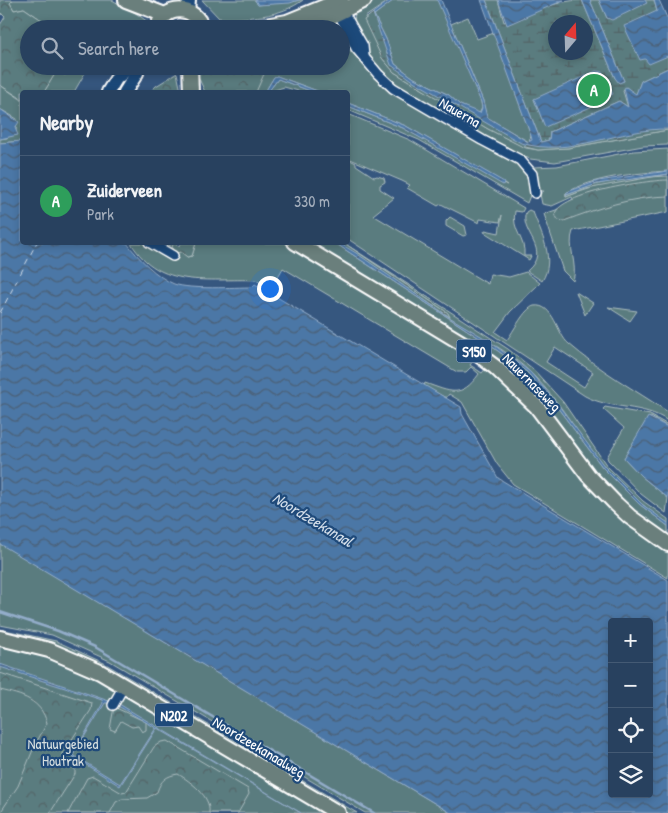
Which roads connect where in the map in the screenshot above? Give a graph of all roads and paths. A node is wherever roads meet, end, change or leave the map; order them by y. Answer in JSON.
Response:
{"nodes":[{"id":1,"x":364,"y":0,"type":"edge"},
{"id":2,"x":129,"y":2,"type":"edge"},
{"id":3,"x":184,"y":5,"type":"edge"},
{"id":4,"x":340,"y":7,"type":"edge"},
{"id":5,"x":156,"y":20,"type":"edge"},
{"id":6,"x":164,"y":20,"type":"edge"},
{"id":7,"x":199,"y":20,"type":"edge"},
{"id":8,"x":294,"y":20,"type":"edge"},
{"id":9,"x":318,"y":20,"type":"edge"},
{"id":10,"x":344,"y":20,"type":"edge"},
{"id":11,"x":350,"y":36,"type":"edge"},
{"id":12,"x":121,"y":75,"type":"edge"},
{"id":13,"x":136,"y":75,"type":"edge"},
{"id":14,"x":183,"y":75,"type":"edge"},
{"id":15,"x":190,"y":75,"type":"edge"},
{"id":16,"x":109,"y":90,"type":"edge"},
{"id":17,"x":126,"y":90,"type":"edge"},
{"id":18,"x":191,"y":90,"type":"edge"},
{"id":19,"x":536,"y":193,"type":"dead end"},
{"id":20,"x":154,"y":245,"type":"edge"},
{"id":21,"x":300,"y":245,"type":"edge"},
{"id":22,"x":173,"y":256,"type":"dead end"},
{"id":23,"x":668,"y":544,"type":"edge"},
{"id":24,"x":0,"y":638,"type":"edge"},
{"id":25,"x":124,"y":686,"type":"junction"},
{"id":26,"x":113,"y":706,"type":"dead end"},
{"id":27,"x":338,"y":813,"type":"edge"}],
"edges":[{"from":1,"to":4,"type":"main road"},
{"from":2,"to":5,"type":"main road"},
{"from":3,"to":6,"type":"main road"},
{"from":3,"to":7,"type":"main road"},
{"from":4,"to":8,"type":"main road"},
{"from":4,"to":9,"type":"main road"},
{"from":4,"to":10,"type":"street","name":"Nauerna"},
{"from":11,"to":19,"type":"street","name":"Nauerna"},
{"from":12,"to":16,"type":"street"},
{"from":13,"to":17,"type":"street"},
{"from":14,"to":18,"type":"main road"},
{"from":15,"to":18,"type":"main road"},
{"from":20,"to":22,"type":"street"},
{"from":21,"to":23,"type":"main road","name":"Nauernaseweg","number":"S150"},
{"from":24,"to":25,"type":"main road","name":"Noordzeekanaalweg","number":"N202"},
{"from":25,"to":26,"type":"street"},
{"from":25,"to":27,"type":"main road","name":"Noordzeekanaalweg","number":"N202"}]}
